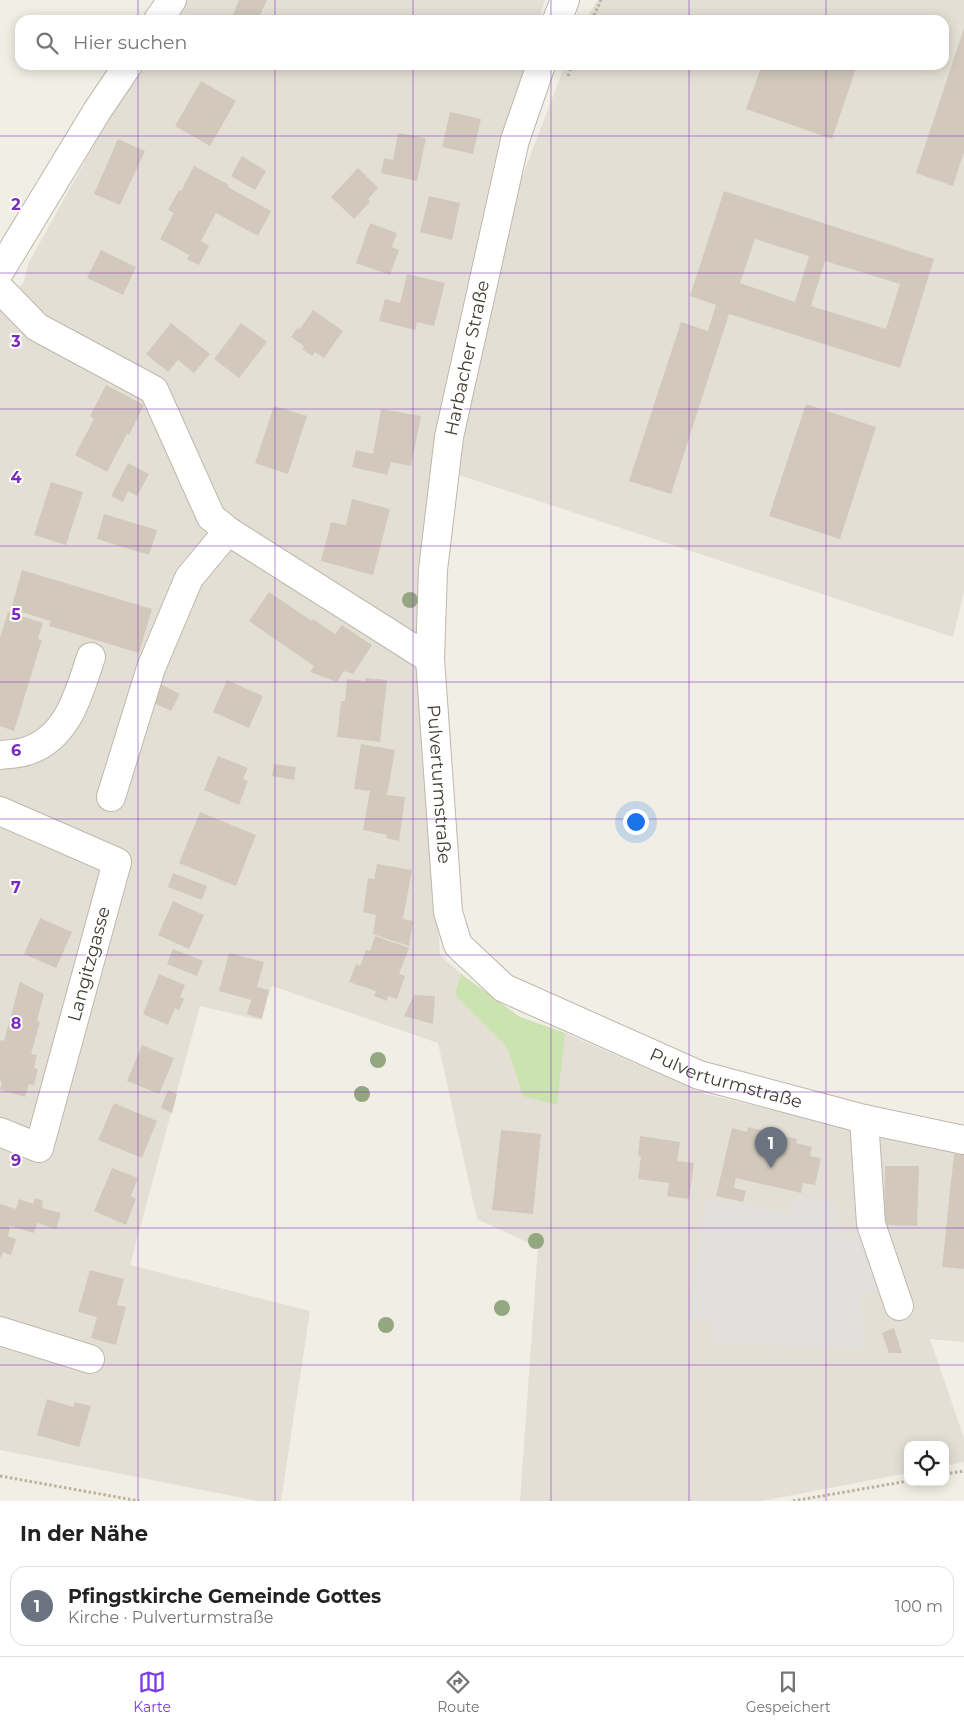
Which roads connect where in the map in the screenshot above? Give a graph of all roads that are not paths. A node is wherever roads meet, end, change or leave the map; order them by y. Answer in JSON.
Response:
{"nodes":[{"id":1,"x":172,"y":0,"type":"edge"},
{"id":2,"x":564,"y":0,"type":"edge"},
{"id":3,"x":162,"y":15,"type":"edge"},
{"id":4,"x":559,"y":15,"type":"edge"},
{"id":5,"x":125,"y":70,"type":"edge"},
{"id":6,"x":539,"y":70,"type":"edge"},
{"id":7,"x":0,"y":270,"type":"edge"},
{"id":8,"x":0,"y":289,"type":"edge"},
{"id":9,"x":228,"y":531,"type":"junction"},
{"id":10,"x":91,"y":657,"type":"dead end"},
{"id":11,"x":430,"y":659,"type":"junction"},
{"id":12,"x":0,"y":756,"type":"edge"},
{"id":13,"x":111,"y":797,"type":"dead end"},
{"id":14,"x":0,"y":811,"type":"edge"},
{"id":15,"x":864,"y":1119,"type":"junction"},
{"id":16,"x":0,"y":1132,"type":"edge"},
{"id":17,"x":964,"y":1140,"type":"edge"},
{"id":18,"x":899,"y":1306,"type":"dead end"},
{"id":19,"x":0,"y":1330,"type":"edge"},
{"id":20,"x":90,"y":1359,"type":"dead end"}],
"edges":[{"from":1,"to":3,"type":"street"},
{"from":2,"to":4,"type":"street"},
{"from":5,"to":7,"type":"street"},
{"from":6,"to":11,"type":"street","name":"Harbacher Straße"},
{"from":8,"to":9,"type":"street"},
{"from":9,"to":11,"type":"street"},
{"from":9,"to":13,"type":"street"},
{"from":10,"to":12,"type":"street"},
{"from":11,"to":15,"type":"street","name":"Pulverturmstraße"},
{"from":14,"to":16,"type":"street","name":"Langitzgasse"},
{"from":15,"to":17,"type":"street","name":"Pulverturmstraße"},
{"from":15,"to":18,"type":"street"},
{"from":19,"to":20,"type":"street"}]}
